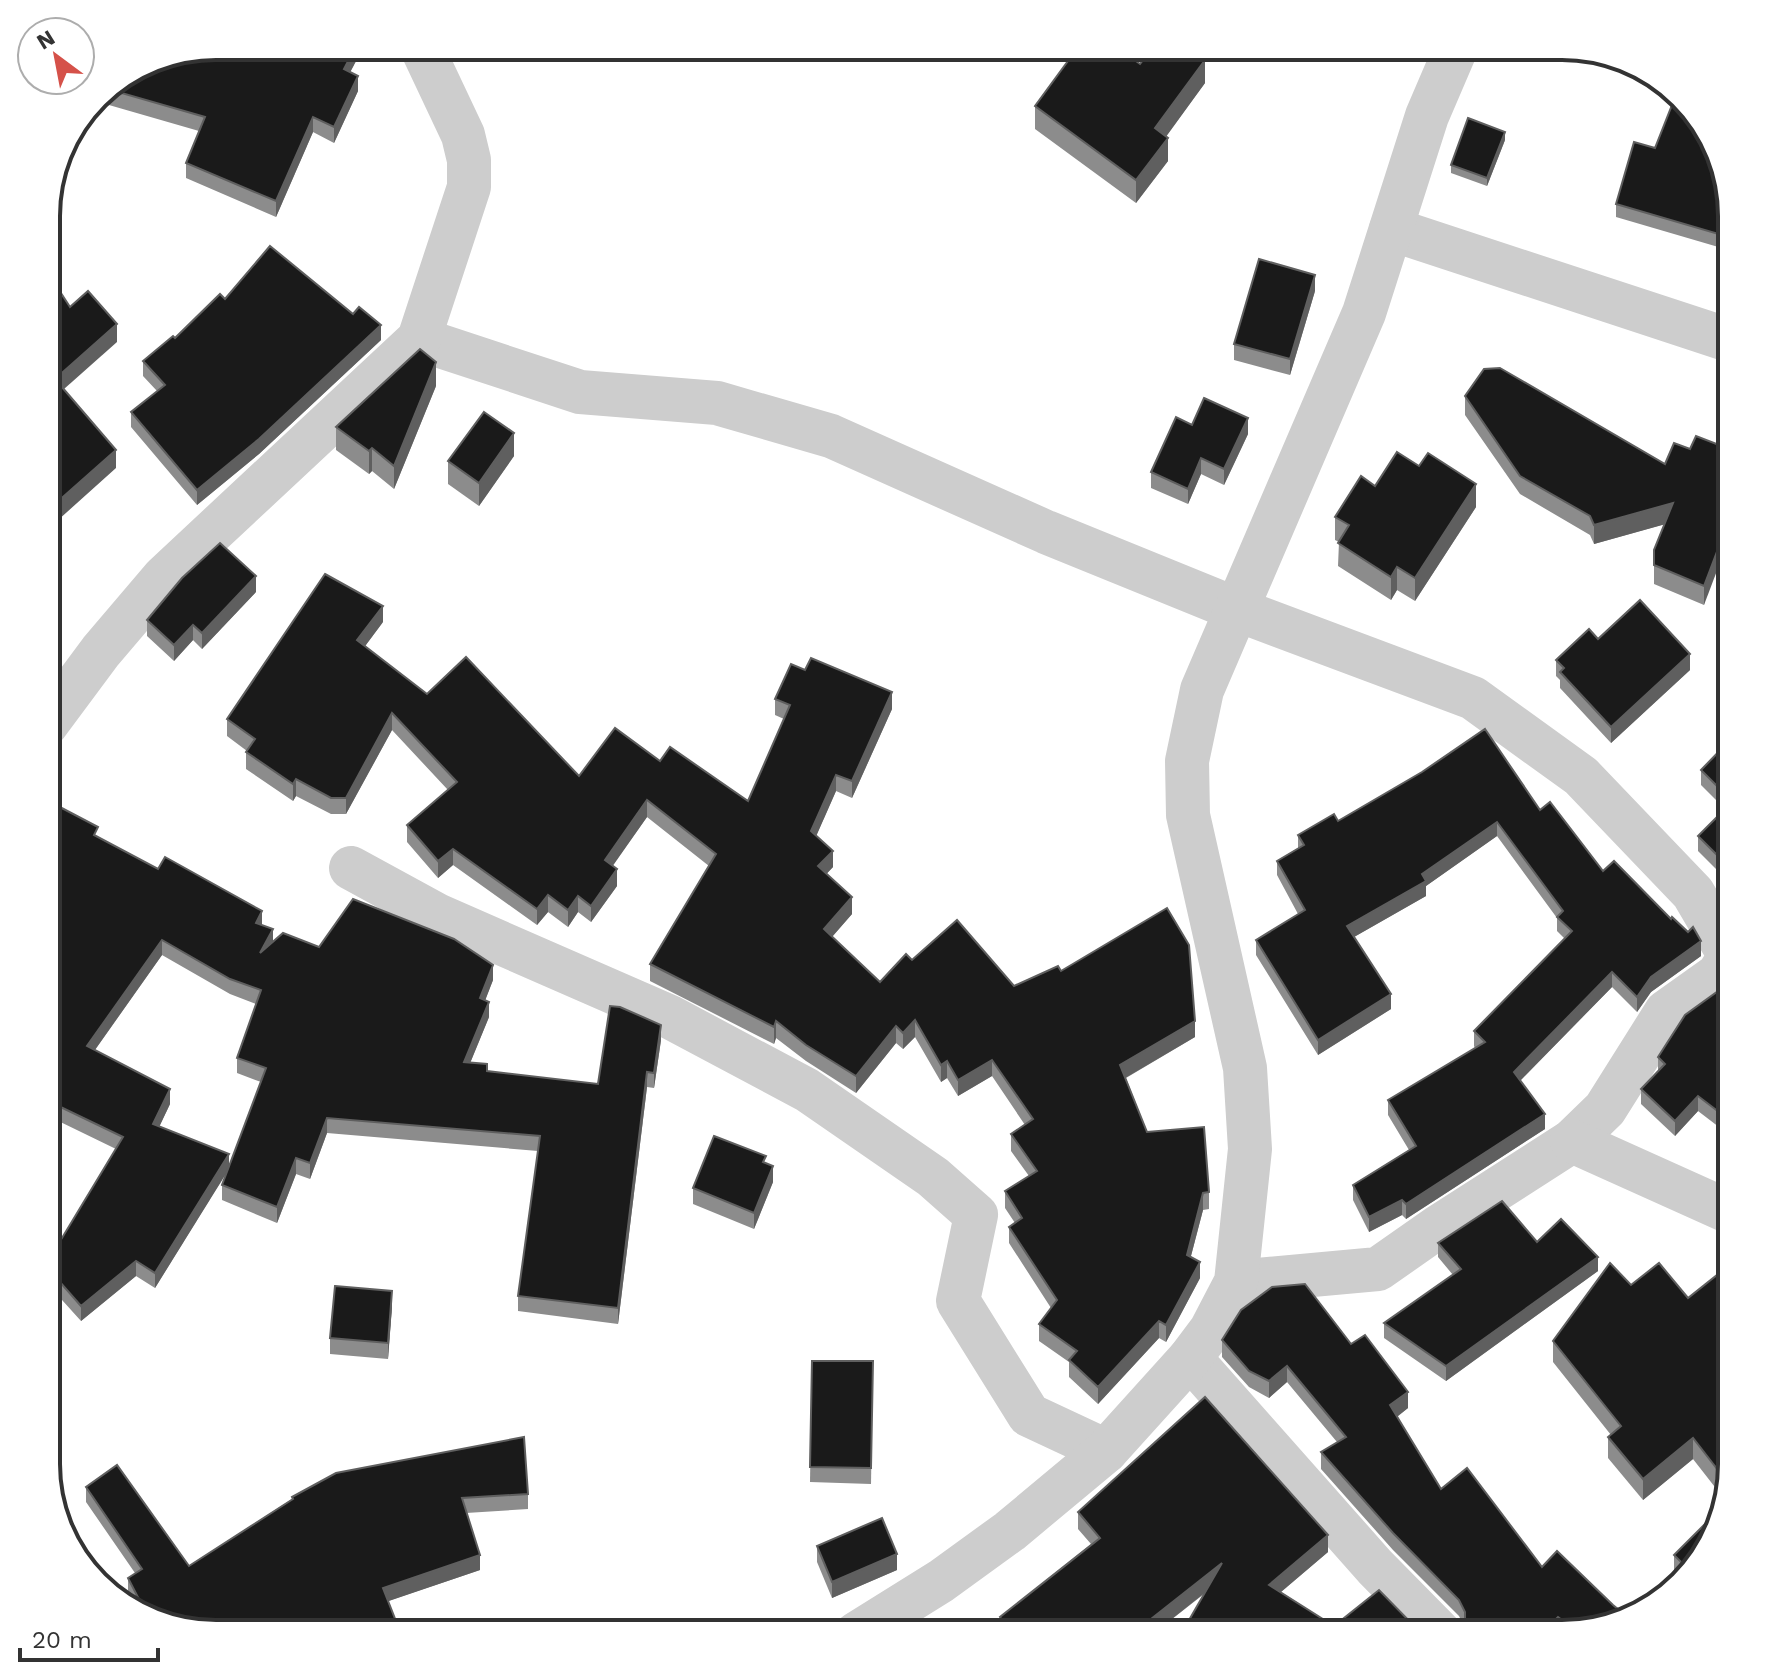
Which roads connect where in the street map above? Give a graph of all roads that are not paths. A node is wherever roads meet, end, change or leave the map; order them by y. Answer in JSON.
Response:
{"nodes":[{"id":1,"x":428,"y":60,"type":"edge"},
{"id":2,"x":1451,"y":60,"type":"edge"},
{"id":3,"x":1391,"y":229,"type":"junction"},
{"id":4,"x":1718,"y":336,"type":"edge"},
{"id":5,"x":419,"y":339,"type":"junction"},
{"id":6,"x":1238,"y":610,"type":"junction"},
{"id":7,"x":60,"y":706,"type":"edge"},
{"id":8,"x":351,"y":868,"type":"dead end"},
{"id":9,"x":1718,"y":936,"type":"edge"},
{"id":10,"x":1718,"y":975,"type":"edge"},
{"id":11,"x":1572,"y":1141,"type":"junction"},
{"id":12,"x":1718,"y":1207,"type":"edge"},
{"id":13,"x":1236,"y":1282,"type":"junction"},
{"id":14,"x":1190,"y":1358,"type":"junction"},
{"id":15,"x":1106,"y":1451,"type":"junction"},
{"id":16,"x":878,"y":1620,"type":"edge"},
{"id":17,"x":1427,"y":1620,"type":"edge"}],
"edges":[{"from":1,"to":5,"type":"street"},
{"from":2,"to":3,"type":"street"},
{"from":3,"to":4,"type":"street"},
{"from":3,"to":6,"type":"street"},
{"from":5,"to":6,"type":"street"},
{"from":5,"to":7,"type":"street"},
{"from":6,"to":9,"type":"street"},
{"from":6,"to":13,"type":"street"},
{"from":8,"to":15,"type":"street"},
{"from":10,"to":11,"type":"street"},
{"from":11,"to":12,"type":"street"},
{"from":11,"to":13,"type":"street"},
{"from":13,"to":14,"type":"street"},
{"from":14,"to":15,"type":"street"},
{"from":14,"to":17,"type":"street"},
{"from":15,"to":16,"type":"street"}]}
